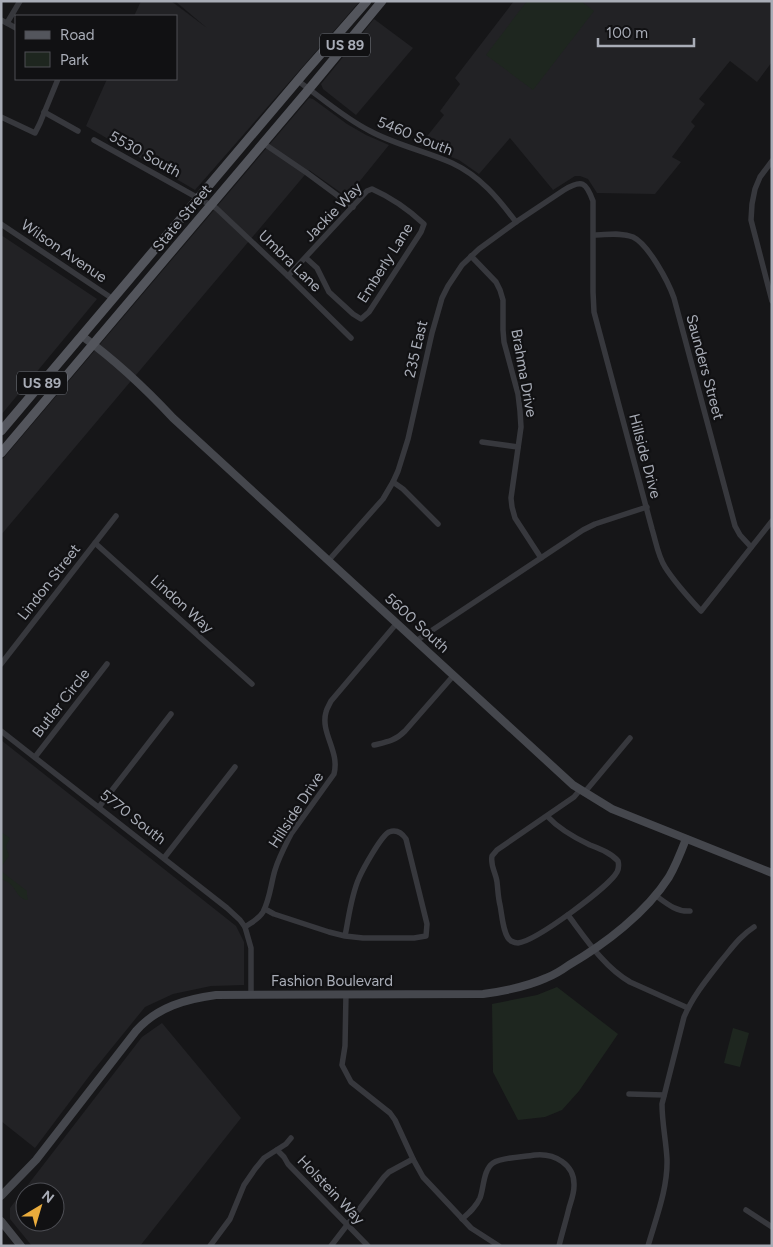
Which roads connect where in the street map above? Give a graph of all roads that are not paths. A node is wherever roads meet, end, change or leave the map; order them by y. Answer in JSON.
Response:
{"nodes":[{"id":1,"x":20,"y":1,"type":"edge"},
{"id":2,"x":368,"y":1,"type":"edge"},
{"id":3,"x":382,"y":1,"type":"edge"},
{"id":4,"x":4,"y":21,"type":"edge"},
{"id":5,"x":15,"y":27,"type":"edge"},
{"id":6,"x":58,"y":80,"type":"edge"},
{"id":7,"x":298,"y":81,"type":"junction"},
{"id":8,"x":309,"y":89,"type":"junction"},
{"id":9,"x":44,"y":112,"type":"junction"},
{"id":10,"x":1,"y":117,"type":"edge"},
{"id":11,"x":78,"y":131,"type":"dead end"},
{"id":12,"x":94,"y":140,"type":"dead end"},
{"id":13,"x":263,"y":143,"type":"junction"},
{"id":14,"x":772,"y":161,"type":"edge"},
{"id":15,"x":578,"y":183,"type":"joint"},
{"id":16,"x":199,"y":198,"type":"junction"},
{"id":17,"x":211,"y":205,"type":"junction"},
{"id":18,"x":353,"y":208,"type":"junction"},
{"id":19,"x":516,"y":222,"type":"junction"},
{"id":20,"x":1,"y":224,"type":"edge"},
{"id":21,"x":424,"y":224,"type":"joint"},
{"id":22,"x":594,"y":235,"type":"junction"},
{"id":23,"x":471,"y":256,"type":"junction"},
{"id":24,"x":306,"y":258,"type":"junction"},
{"id":25,"x":288,"y":276,"type":"junction"},
{"id":26,"x":769,"y":284,"type":"edge"},
{"id":27,"x":113,"y":299,"type":"junction"},
{"id":28,"x":772,"y":301,"type":"edge"},
{"id":29,"x":82,"y":336,"type":"junction"},
{"id":30,"x":351,"y":338,"type":"dead end"},
{"id":31,"x":93,"y":344,"type":"junction"},
{"id":32,"x":1,"y":431,"type":"edge"},
{"id":33,"x":482,"y":442,"type":"dead end"},
{"id":34,"x":518,"y":447,"type":"junction"},
{"id":35,"x":1,"y":453,"type":"edge"},
{"id":36,"x":393,"y":482,"type":"junction"},
{"id":37,"x":647,"y":507,"type":"junction"},
{"id":38,"x":116,"y":516,"type":"dead end"},
{"id":39,"x":772,"y":521,"type":"edge"},
{"id":40,"x":438,"y":524,"type":"dead end"},
{"id":41,"x":95,"y":543,"type":"junction"},
{"id":42,"x":751,"y":547,"type":"junction"},
{"id":43,"x":541,"y":558,"type":"junction"},
{"id":44,"x":328,"y":561,"type":"junction"},
{"id":45,"x":397,"y":623,"type":"junction"},
{"id":46,"x":416,"y":641,"type":"junction"},
{"id":47,"x":1,"y":664,"type":"edge"},
{"id":48,"x":107,"y":664,"type":"dead end"},
{"id":49,"x":454,"y":675,"type":"junction"},
{"id":50,"x":252,"y":684,"type":"dead end"},
{"id":51,"x":171,"y":714,"type":"dead end"},
{"id":52,"x":1,"y":731,"type":"edge"},
{"id":53,"x":630,"y":738,"type":"dead end"},
{"id":54,"x":374,"y":745,"type":"dead end"},
{"id":55,"x":35,"y":757,"type":"junction"},
{"id":56,"x":235,"y":767,"type":"dead end"},
{"id":57,"x":582,"y":791,"type":"junction"},
{"id":58,"x":99,"y":807,"type":"junction"},
{"id":59,"x":547,"y":816,"type":"junction"},
{"id":60,"x":686,"y":839,"type":"junction"},
{"id":61,"x":164,"y":858,"type":"junction"},
{"id":62,"x":772,"y":872,"type":"edge"},
{"id":63,"x":655,"y":895,"type":"junction"},
{"id":64,"x":265,"y":909,"type":"junction"},
{"id":65,"x":690,"y":911,"type":"dead end"},
{"id":66,"x":568,"y":915,"type":"junction"},
{"id":67,"x":245,"y":926,"type":"junction"},
{"id":68,"x":754,"y":926,"type":"dead end"},
{"id":69,"x":345,"y":936,"type":"junction"},
{"id":70,"x":594,"y":950,"type":"junction"},
{"id":71,"x":346,"y":994,"type":"junction"},
{"id":72,"x":251,"y":995,"type":"junction"},
{"id":73,"x":688,"y":1008,"type":"junction"},
{"id":74,"x":628,"y":1094,"type":"dead end"},
{"id":75,"x":664,"y":1095,"type":"junction"},
{"id":76,"x":291,"y":1138,"type":"dead end"},
{"id":77,"x":277,"y":1150,"type":"junction"},
{"id":78,"x":413,"y":1159,"type":"junction"},
{"id":79,"x":1,"y":1196,"type":"edge"},
{"id":80,"x":746,"y":1210,"type":"dead end"},
{"id":81,"x":462,"y":1219,"type":"junction"},
{"id":82,"x":1,"y":1221,"type":"edge"},
{"id":83,"x":347,"y":1225,"type":"junction"},
{"id":84,"x":772,"y":1227,"type":"edge"},
{"id":85,"x":21,"y":1246,"type":"edge"},
{"id":86,"x":210,"y":1246,"type":"edge"},
{"id":87,"x":331,"y":1246,"type":"edge"},
{"id":88,"x":368,"y":1246,"type":"edge"},
{"id":89,"x":498,"y":1246,"type":"edge"},
{"id":90,"x":559,"y":1246,"type":"edge"},
{"id":91,"x":648,"y":1246,"type":"edge"}],
"edges":[{"from":1,"to":4,"type":"street"},
{"from":2,"to":7,"type":"main road","name":"State Street","number":"US 89"},
{"from":3,"to":8,"type":"main road","name":"State Street","number":"US 89"},
{"from":4,"to":5,"type":"street"},
{"from":6,"to":9,"type":"street"},
{"from":7,"to":8,"type":"street","name":"5460 South"},
{"from":7,"to":16,"type":"main road","name":"State Street","number":"US 89"},
{"from":8,"to":13,"type":"main road","name":"State Street","number":"US 89"},
{"from":8,"to":19,"type":"street","name":"5460 South"},
{"from":9,"to":10,"type":"street"},
{"from":9,"to":11,"type":"street"},
{"from":12,"to":16,"type":"street","name":"5530 South"},
{"from":13,"to":17,"type":"main road","name":"State Street","number":"US 89"},
{"from":13,"to":18,"type":"street"},
{"from":14,"to":26,"type":"street"},
{"from":15,"to":19,"type":"street","name":"235 East"},
{"from":15,"to":22,"type":"street","name":"Hillside Drive"},
{"from":16,"to":17,"type":"street","name":"5530 South"},
{"from":16,"to":27,"type":"main road","name":"State Street","number":"US 89"},
{"from":17,"to":25,"type":"street","name":"Umbra Lane"},
{"from":17,"to":31,"type":"main road","name":"State Street","number":"US 89"},
{"from":18,"to":21,"type":"street","name":"Jackie Way"},
{"from":18,"to":24,"type":"street","name":"Jackie Way"},
{"from":19,"to":23,"type":"street","name":"235 East"},
{"from":20,"to":27,"type":"street","name":"Wilson Avenue"},
{"from":21,"to":24,"type":"street","name":"Emberly Lane"},
{"from":22,"to":37,"type":"street","name":"Hillside Drive"},
{"from":22,"to":42,"type":"street","name":"Saunders Street"},
{"from":23,"to":34,"type":"street","name":"Brahma Drive"},
{"from":23,"to":36,"type":"street","name":"235 East"},
{"from":24,"to":25,"type":"street","name":"Jackie Way"},
{"from":25,"to":30,"type":"street","name":"Umbra Lane"},
{"from":26,"to":28,"type":"street"},
{"from":27,"to":29,"type":"main road","name":"State Street","number":"US 89"},
{"from":29,"to":31,"type":"street","name":"5600 South"},
{"from":29,"to":32,"type":"main road","name":"State Street","number":"US 89"},
{"from":31,"to":35,"type":"main road","name":"State Street","number":"US 89"},
{"from":31,"to":44,"type":"street","name":"5600 South"},
{"from":33,"to":34,"type":"street"},
{"from":34,"to":43,"type":"street","name":"Brahma Drive"},
{"from":36,"to":40,"type":"street"},
{"from":36,"to":44,"type":"street","name":"235 East"},
{"from":37,"to":42,"type":"street"},
{"from":37,"to":43,"type":"street","name":"Hillside Drive"},
{"from":38,"to":41,"type":"street","name":"Lindon Street"},
{"from":39,"to":42,"type":"street"},
{"from":41,"to":47,"type":"street","name":"Lindon Street"},
{"from":41,"to":50,"type":"street","name":"Lindon Way"},
{"from":43,"to":46,"type":"street","name":"Hillside Drive"},
{"from":44,"to":45,"type":"street","name":"5600 South"},
{"from":45,"to":46,"type":"street","name":"5600 South"},
{"from":45,"to":64,"type":"street","name":"Hillside Drive"},
{"from":46,"to":49,"type":"street","name":"5600 South"},
{"from":48,"to":55,"type":"street","name":"Butler Circle"},
{"from":49,"to":54,"type":"street"},
{"from":49,"to":57,"type":"street","name":"5600 South"},
{"from":51,"to":58,"type":"street"},
{"from":52,"to":55,"type":"street","name":"5770 South"},
{"from":53,"to":57,"type":"street"},
{"from":55,"to":58,"type":"street","name":"5770 South"},
{"from":56,"to":61,"type":"street"},
{"from":57,"to":59,"type":"street"},
{"from":57,"to":60,"type":"street","name":"5600 South"},
{"from":58,"to":61,"type":"street","name":"5770 South"},
{"from":59,"to":66,"type":"street"},
{"from":59,"to":66,"type":"street"},
{"from":60,"to":62,"type":"street","name":"5600 South"},
{"from":60,"to":63,"type":"street","name":"Fashion Boulevard"},
{"from":61,"to":67,"type":"street","name":"5770 South"},
{"from":63,"to":65,"type":"street"},
{"from":63,"to":70,"type":"street","name":"Fashion Boulevard"},
{"from":64,"to":67,"type":"street"},
{"from":64,"to":69,"type":"street"},
{"from":66,"to":70,"type":"street"},
{"from":67,"to":72,"type":"street"},
{"from":68,"to":73,"type":"street"},
{"from":69,"to":69,"type":"street"},
{"from":70,"to":71,"type":"street","name":"Fashion Boulevard"},
{"from":70,"to":73,"type":"street"},
{"from":71,"to":72,"type":"street","name":"Fashion Boulevard"},
{"from":71,"to":78,"type":"street"},
{"from":72,"to":79,"type":"street","name":"Fashion Boulevard"},
{"from":73,"to":75,"type":"street"},
{"from":74,"to":75,"type":"street"},
{"from":75,"to":91,"type":"street"},
{"from":76,"to":77,"type":"street"},
{"from":77,"to":83,"type":"street","name":"Holstein Way"},
{"from":77,"to":86,"type":"street"},
{"from":78,"to":81,"type":"street"},
{"from":78,"to":83,"type":"street"},
{"from":80,"to":84,"type":"street"},
{"from":81,"to":89,"type":"street"},
{"from":81,"to":90,"type":"street"},
{"from":82,"to":85,"type":"street"},
{"from":83,"to":87,"type":"street"},
{"from":83,"to":88,"type":"street","name":"Holstein Way"}]}
